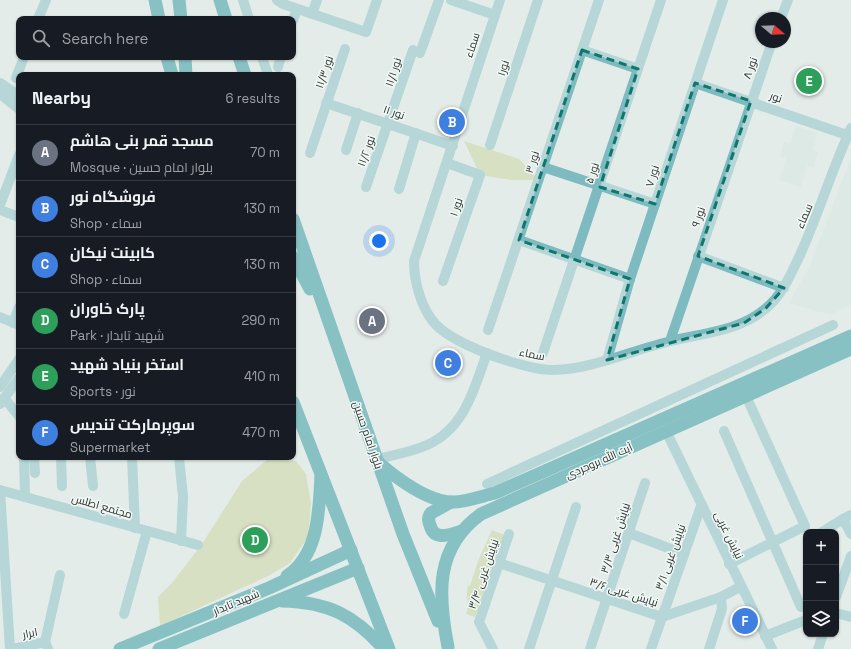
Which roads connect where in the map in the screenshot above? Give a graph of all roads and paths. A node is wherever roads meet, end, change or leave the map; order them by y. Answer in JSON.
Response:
{"nodes":[{"id":1,"x":46,"y":0,"type":"edge"},
{"id":2,"x":155,"y":0,"type":"edge"},
{"id":3,"x":179,"y":0,"type":"edge"},
{"id":4,"x":220,"y":0,"type":"edge"},
{"id":5,"x":243,"y":0,"type":"edge"},
{"id":6,"x":318,"y":0,"type":"edge"},
{"id":7,"x":377,"y":0,"type":"edge"},
{"id":8,"x":438,"y":0,"type":"edge"},
{"id":9,"x":451,"y":0,"type":"edge"},
{"id":10,"x":500,"y":0,"type":"edge"},
{"id":11,"x":538,"y":0,"type":"edge"},
{"id":12,"x":599,"y":0,"type":"edge"},
{"id":13,"x":661,"y":0,"type":"edge"},
{"id":14,"x":723,"y":0,"type":"edge"},
{"id":15,"x":788,"y":0,"type":"edge"},
{"id":16,"x":281,"y":1,"type":"edge"},
{"id":17,"x":297,"y":9,"type":"junction"},
{"id":18,"x":783,"y":12,"type":"edge"},
{"id":19,"x":312,"y":14,"type":"junction"},
{"id":20,"x":495,"y":15,"type":"junction"},
{"id":21,"x":39,"y":16,"type":"edge"},
{"id":22,"x":158,"y":16,"type":"edge"},
{"id":23,"x":181,"y":16,"type":"edge"},
{"id":24,"x":225,"y":16,"type":"edge"},
{"id":25,"x":248,"y":16,"type":"edge"},
{"id":26,"x":294,"y":16,"type":"edge"},
{"id":27,"x":345,"y":48,"type":"dead end"},
{"id":28,"x":770,"y":48,"type":"edge"},
{"id":29,"x":582,"y":50,"type":"junction"},
{"id":30,"x":23,"y":60,"type":"edge"},
{"id":31,"x":168,"y":60,"type":"edge"},
{"id":32,"x":185,"y":60,"type":"edge"},
{"id":33,"x":240,"y":60,"type":"edge"},
{"id":34,"x":263,"y":60,"type":"edge"},
{"id":35,"x":638,"y":69,"type":"junction"},
{"id":36,"x":18,"y":72,"type":"edge"},
{"id":37,"x":171,"y":72,"type":"edge"},
{"id":38,"x":186,"y":72,"type":"edge"},
{"id":39,"x":244,"y":72,"type":"edge"},
{"id":40,"x":267,"y":72,"type":"edge"},
{"id":41,"x":0,"y":83,"type":"edge"},
{"id":42,"x":696,"y":83,"type":"junction"},
{"id":43,"x":0,"y":94,"type":"edge"},
{"id":44,"x":16,"y":94,"type":"edge"},
{"id":45,"x":751,"y":101,"type":"junction"},
{"id":46,"x":326,"y":102,"type":"junction"},
{"id":47,"x":16,"y":107,"type":"edge"},
{"id":48,"x":358,"y":113,"type":"junction"},
{"id":49,"x":389,"y":123,"type":"junction"},
{"id":50,"x":849,"y":132,"type":"edge"},
{"id":51,"x":416,"y":133,"type":"junction"},
{"id":52,"x":490,"y":145,"type":"dead end"},
{"id":53,"x":453,"y":146,"type":"junction"},
{"id":54,"x":346,"y":150,"type":"dead end"},
{"id":55,"x":310,"y":153,"type":"dead end"},
{"id":56,"x":16,"y":163,"type":"edge"},
{"id":57,"x":447,"y":163,"type":"junction"},
{"id":58,"x":543,"y":167,"type":"junction"},
{"id":59,"x":366,"y":187,"type":"dead end"},
{"id":60,"x":600,"y":187,"type":"junction"},
{"id":61,"x":398,"y":189,"type":"dead end"},
{"id":62,"x":655,"y":204,"type":"junction"},
{"id":63,"x":0,"y":205,"type":"edge"},
{"id":64,"x":0,"y":210,"type":"edge"},
{"id":65,"x":16,"y":216,"type":"edge"},
{"id":66,"x":296,"y":228,"type":"edge"},
{"id":67,"x":519,"y":240,"type":"junction"},
{"id":68,"x":698,"y":256,"type":"junction"},
{"id":69,"x":575,"y":260,"type":"junction"},
{"id":70,"x":296,"y":263,"type":"edge"},
{"id":71,"x":630,"y":279,"type":"junction"},
{"id":72,"x":443,"y":281,"type":"dead end"},
{"id":73,"x":784,"y":288,"type":"junction"},
{"id":74,"x":0,"y":318,"type":"edge"},
{"id":75,"x":328,"y":322,"type":"junction"},
{"id":76,"x":16,"y":324,"type":"edge"},
{"id":77,"x":833,"y":325,"type":"dead end"},
{"id":78,"x":488,"y":330,"type":"dead end"},
{"id":79,"x":851,"y":336,"type":"edge"},
{"id":80,"x":670,"y":341,"type":"junction"},
{"id":81,"x":798,"y":341,"type":"junction"},
{"id":82,"x":851,"y":351,"type":"edge"},
{"id":83,"x":487,"y":353,"type":"junction"},
{"id":84,"x":543,"y":353,"type":"dead end"},
{"id":85,"x":805,"y":356,"type":"junction"},
{"id":86,"x":607,"y":360,"type":"junction"},
{"id":87,"x":16,"y":363,"type":"edge"},
{"id":88,"x":16,"y":382,"type":"edge"},
{"id":89,"x":0,"y":386,"type":"edge"},
{"id":90,"x":746,"y":396,"type":"junction"},
{"id":91,"x":2,"y":401,"type":"edge"},
{"id":92,"x":296,"y":410,"type":"edge"},
{"id":93,"x":648,"y":410,"type":"junction"},
{"id":94,"x":16,"y":413,"type":"edge"},
{"id":95,"x":664,"y":425,"type":"junction"},
{"id":96,"x":642,"y":428,"type":"junction"},
{"id":97,"x":724,"y":431,"type":"dead end"},
{"id":98,"x":24,"y":460,"type":"edge"},
{"id":99,"x":34,"y":460,"type":"edge"},
{"id":100,"x":61,"y":460,"type":"edge"},
{"id":101,"x":90,"y":460,"type":"edge"},
{"id":102,"x":132,"y":460,"type":"edge"},
{"id":103,"x":179,"y":460,"type":"edge"},
{"id":104,"x":377,"y":461,"type":"junction"},
{"id":105,"x":533,"y":463,"type":"junction"},
{"id":106,"x":548,"y":470,"type":"junction"},
{"id":107,"x":321,"y":472,"type":"junction"},
{"id":108,"x":35,"y":473,"type":"dead end"},
{"id":109,"x":645,"y":483,"type":"dead end"},
{"id":110,"x":487,"y":484,"type":"dead end"},
{"id":111,"x":62,"y":486,"type":"dead end"},
{"id":112,"x":93,"y":486,"type":"dead end"},
{"id":113,"x":0,"y":490,"type":"edge"},
{"id":114,"x":25,"y":497,"type":"junction"},
{"id":115,"x":451,"y":502,"type":"junction"},
{"id":116,"x":701,"y":506,"type":"junction"},
{"id":117,"x":576,"y":507,"type":"dead end"},
{"id":118,"x":847,"y":517,"type":"edge"},
{"id":119,"x":135,"y":528,"type":"junction"},
{"id":120,"x":827,"y":529,"type":"edge"},
{"id":121,"x":147,"y":531,"type":"junction"},
{"id":122,"x":462,"y":531,"type":"junction"},
{"id":123,"x":629,"y":533,"type":"junction"},
{"id":124,"x":509,"y":534,"type":"dead end"},
{"id":125,"x":851,"y":534,"type":"edge"},
{"id":126,"x":181,"y":541,"type":"junction"},
{"id":127,"x":774,"y":542,"type":"junction"},
{"id":128,"x":198,"y":545,"type":"dead end"},
{"id":129,"x":351,"y":550,"type":"junction"},
{"id":130,"x":684,"y":554,"type":"junction"},
{"id":131,"x":851,"y":556,"type":"edge"},
{"id":132,"x":327,"y":562,"type":"junction"},
{"id":133,"x":499,"y":563,"type":"junction"},
{"id":134,"x":730,"y":564,"type":"junction"},
{"id":135,"x":358,"y":568,"type":"junction"},
{"id":136,"x":60,"y":575,"type":"dead end"},
{"id":137,"x":334,"y":578,"type":"junction"},
{"id":138,"x":551,"y":581,"type":"junction"},
{"id":139,"x":740,"y":587,"type":"junction"},
{"id":140,"x":269,"y":588,"type":"junction"},
{"id":141,"x":839,"y":588,"type":"edge"},
{"id":142,"x":721,"y":597,"type":"junction"},
{"id":143,"x":608,"y":599,"type":"junction"},
{"id":144,"x":274,"y":601,"type":"junction"},
{"id":145,"x":802,"y":607,"type":"dead end"},
{"id":146,"x":124,"y":614,"type":"dead end"},
{"id":147,"x":839,"y":614,"type":"edge"},
{"id":148,"x":662,"y":617,"type":"junction"},
{"id":149,"x":851,"y":617,"type":"edge"},
{"id":150,"x":803,"y":621,"type":"edge"},
{"id":151,"x":171,"y":629,"type":"junction"},
{"id":152,"x":765,"y":636,"type":"junction"},
{"id":153,"x":822,"y":637,"type":"edge"},
{"id":154,"x":176,"y":642,"type":"junction"},
{"id":155,"x":46,"y":646,"type":"edge"},
{"id":156,"x":449,"y":648,"type":"edge"},
{"id":157,"x":10,"y":649,"type":"edge"},
{"id":158,"x":13,"y":649,"type":"edge"},
{"id":159,"x":120,"y":649,"type":"edge"},
{"id":160,"x":159,"y":649,"type":"edge"},
{"id":161,"x":384,"y":649,"type":"edge"},
{"id":162,"x":389,"y":649,"type":"edge"},
{"id":163,"x":493,"y":649,"type":"edge"},
{"id":164,"x":529,"y":649,"type":"edge"},
{"id":165,"x":590,"y":649,"type":"edge"},
{"id":166,"x":651,"y":649,"type":"edge"},
{"id":167,"x":709,"y":649,"type":"edge"},
{"id":168,"x":772,"y":649,"type":"edge"},
{"id":169,"x":818,"y":649,"type":"edge"}],
"edges":[{"from":1,"to":21,"type":"street"},
{"from":2,"to":22,"type":"main road"},
{"from":3,"to":23,"type":"main road"},
{"from":4,"to":24,"type":"main road"},
{"from":5,"to":25,"type":"street"},
{"from":6,"to":19,"type":"street"},
{"from":7,"to":19,"type":"street"},
{"from":8,"to":49,"type":"street","name":"نور ۱۱/۱"},
{"from":9,"to":20,"type":"street"},
{"from":10,"to":20,"type":"street","name":"سماء"},
{"from":11,"to":52,"type":"street","name":"نور۱"},
{"from":12,"to":29,"type":"street","name":"نور ۳"},
{"from":13,"to":35,"type":"street","name":"نور ۵"},
{"from":14,"to":42,"type":"street","name":"نور ۷"},
{"from":15,"to":18,"type":"street"},
{"from":16,"to":17,"type":"street"},
{"from":17,"to":19,"type":"street"},
{"from":17,"to":26,"type":"street"},
{"from":20,"to":53,"type":"street","name":"سماء"},
{"from":27,"to":46,"type":"street","name":"نور ۱۱/۳"},
{"from":28,"to":45,"type":"street","name":"نور ۸"},
{"from":29,"to":35,"type":"street"},
{"from":29,"to":58,"type":"street","name":"نور ۳"},
{"from":30,"to":36,"type":"street"},
{"from":31,"to":37,"type":"main road"},
{"from":32,"to":38,"type":"main road"},
{"from":33,"to":39,"type":"main road"},
{"from":34,"to":40,"type":"street"},
{"from":35,"to":60,"type":"street","name":"نور ۵"},
{"from":41,"to":44,"type":"street"},
{"from":42,"to":45,"type":"street","name":"نور"},
{"from":42,"to":62,"type":"street","name":"نور ۷"},
{"from":43,"to":47,"type":"street"},
{"from":45,"to":50,"type":"street","name":"نور"},
{"from":45,"to":68,"type":"street","name":"نور ۹"},
{"from":46,"to":48,"type":"street","name":"نور ۱۱"},
{"from":46,"to":55,"type":"street","name":"نور ۱۱/۳"},
{"from":48,"to":49,"type":"street","name":"نور ۱۱"},
{"from":48,"to":54,"type":"street"},
{"from":49,"to":51,"type":"street","name":"نور ۱۱"},
{"from":49,"to":59,"type":"street","name":"نور ۱۱/۲"},
{"from":50,"to":73,"type":"street","name":"سماء"},
{"from":51,"to":53,"type":"street","name":"نور ۱۱"},
{"from":51,"to":61,"type":"street"},
{"from":53,"to":57,"type":"street","name":"سماء"},
{"from":56,"to":63,"type":"street"},
{"from":57,"to":72,"type":"street","name":"نور ۱"},
{"from":57,"to":83,"type":"street","name":"سماء"},
{"from":58,"to":60,"type":"street"},
{"from":58,"to":67,"type":"street","name":"نور ۳"},
{"from":60,"to":62,"type":"street"},
{"from":60,"to":69,"type":"street","name":"نور ۵"},
{"from":62,"to":71,"type":"street","name":"نور ۷"},
{"from":64,"to":65,"type":"street"},
{"from":66,"to":75,"type":"main road","name":"بلوار امام حسین"},
{"from":67,"to":69,"type":"street"},
{"from":67,"to":78,"type":"street","name":"نور ۳"},
{"from":68,"to":73,"type":"street"},
{"from":68,"to":80,"type":"street","name":"نور ۹"},
{"from":69,"to":71,"type":"street"},
{"from":69,"to":84,"type":"street","name":"نور ۵"},
{"from":70,"to":75,"type":"main road"},
{"from":71,"to":86,"type":"street","name":"نور ۷"},
{"from":73,"to":80,"type":"street","name":"سماء"},
{"from":74,"to":76,"type":"street"},
{"from":75,"to":104,"type":"main road","name":"بلوار امام حسین"},
{"from":77,"to":81,"type":"street"},
{"from":79,"to":85,"type":"main road","name":"آیت الله بروجردی"},
{"from":80,"to":86,"type":"street","name":"سماء"},
{"from":81,"to":85,"type":"street"},
{"from":81,"to":93,"type":"street"},
{"from":82,"to":90,"type":"main road","name":"آیت الله بروجردی"},
{"from":83,"to":86,"type":"street","name":"سماء"},
{"from":83,"to":104,"type":"street"},
{"from":85,"to":95,"type":"main road","name":"آیت الله بروجردی"},
{"from":87,"to":89,"type":"street"},
{"from":88,"to":91,"type":"street"},
{"from":90,"to":95,"type":"main road","name":"آیت الله بروجردی"},
{"from":90,"to":127,"type":"street"},
{"from":91,"to":94,"type":"street"},
{"from":92,"to":107,"type":"main road"},
{"from":93,"to":95,"type":"street"},
{"from":93,"to":96,"type":"street"},
{"from":93,"to":105,"type":"street"},
{"from":95,"to":96,"type":"main road","name":"آیت الله بروجردی"},
{"from":95,"to":116,"type":"street","name":"نیایش غربی"},
{"from":95,"to":122,"type":"main road","name":"آیت الله بروجردی"},
{"from":96,"to":106,"type":"main road","name":"آیت الله بروجردی"},
{"from":97,"to":127,"type":"street"},
{"from":98,"to":114,"type":"street"},
{"from":99,"to":108,"type":"street"},
{"from":100,"to":111,"type":"street"},
{"from":101,"to":112,"type":"street"},
{"from":102,"to":119,"type":"street"},
{"from":103,"to":126,"type":"street"},
{"from":104,"to":115,"type":"main road","name":"آیت الله بروجردی"},
{"from":104,"to":156,"type":"main road","name":"بلوار امام حسین"},
{"from":105,"to":106,"type":"street"},
{"from":105,"to":110,"type":"street"},
{"from":106,"to":115,"type":"main road","name":"آیت الله بروجردی"},
{"from":107,"to":129,"type":"main road"},
{"from":107,"to":140,"type":"main road"},
{"from":109,"to":123,"type":"street","name":"نیایش غربی ۳/۳"},
{"from":113,"to":114,"type":"street","name":"مجتمع اطلس"},
{"from":113,"to":157,"type":"street"},
{"from":114,"to":119,"type":"street","name":"مجتمع اطلس"},
{"from":115,"to":122,"type":"main road"},
{"from":116,"to":130,"type":"street","name":"نیایش غربی ۳/۱"},
{"from":116,"to":134,"type":"street","name":"نیایش غربی"},
{"from":117,"to":138,"type":"street"},
{"from":118,"to":120,"type":"street"},
{"from":118,"to":125,"type":"street"},
{"from":119,"to":121,"type":"street","name":"مجتمع اطلس"},
{"from":121,"to":126,"type":"street","name":"مجتمع اطلس"},
{"from":121,"to":146,"type":"street"},
{"from":122,"to":156,"type":"main road","name":"آیت الله بروجردی"},
{"from":123,"to":130,"type":"street"},
{"from":123,"to":143,"type":"street","name":"نیایش غربی ۳/۳"},
{"from":124,"to":133,"type":"street","name":"نیایش غربی ۳/۴"},
{"from":126,"to":128,"type":"street","name":"مجتمع اطلس"},
{"from":127,"to":134,"type":"street"},
{"from":127,"to":145,"type":"street"},
{"from":129,"to":132,"type":"main road","name":"شهید تابدار"},
{"from":129,"to":135,"type":"main road"},
{"from":130,"to":148,"type":"street","name":"نیایش غربی ۳/۱"},
{"from":131,"to":141,"type":"street"},
{"from":132,"to":137,"type":"main road"},
{"from":132,"to":140,"type":"main road","name":"شهید تابدار"},
{"from":133,"to":138,"type":"street","name":"نیایش غربی ۳/۶"},
{"from":133,"to":163,"type":"street","name":"نیایش غربی ۳/۴"},
{"from":134,"to":139,"type":"street","name":"نیایش غربی"},
{"from":135,"to":137,"type":"main road","name":"شهید تابدار"},
{"from":135,"to":162,"type":"main road"},
{"from":136,"to":155,"type":"street"},
{"from":137,"to":144,"type":"main road","name":"شهید تابدار"},
{"from":138,"to":143,"type":"street","name":"نیایش غربی ۳/۶"},
{"from":138,"to":164,"type":"street"},
{"from":139,"to":142,"type":"street","name":"نیایش غربی ۳/۶"},
{"from":139,"to":152,"type":"street","name":"نیایش غربی"},
{"from":140,"to":151,"type":"main road","name":"شهید تابدار"},
{"from":142,"to":148,"type":"street","name":"نیایش غربی ۳/۶"},
{"from":142,"to":167,"type":"street"},
{"from":143,"to":148,"type":"street","name":"نیایش غربی ۳/۶"},
{"from":143,"to":165,"type":"street","name":"نیایش غربی ۳/۳"},
{"from":144,"to":154,"type":"main road","name":"شهید تابدار"},
{"from":144,"to":161,"type":"main road"},
{"from":147,"to":149,"type":"street"},
{"from":148,"to":166,"type":"street","name":"نیایش غربی ۳/۱"},
{"from":150,"to":152,"type":"street"},
{"from":151,"to":154,"type":"main road"},
{"from":151,"to":159,"type":"main road","name":"شهید تابدار"},
{"from":152,"to":168,"type":"street","name":"نیایش غربی"},
{"from":153,"to":169,"type":"street"},
{"from":154,"to":160,"type":"main road","name":"شهید تابدار"},
{"from":155,"to":158,"type":"street","name":"ابرار"}]}
